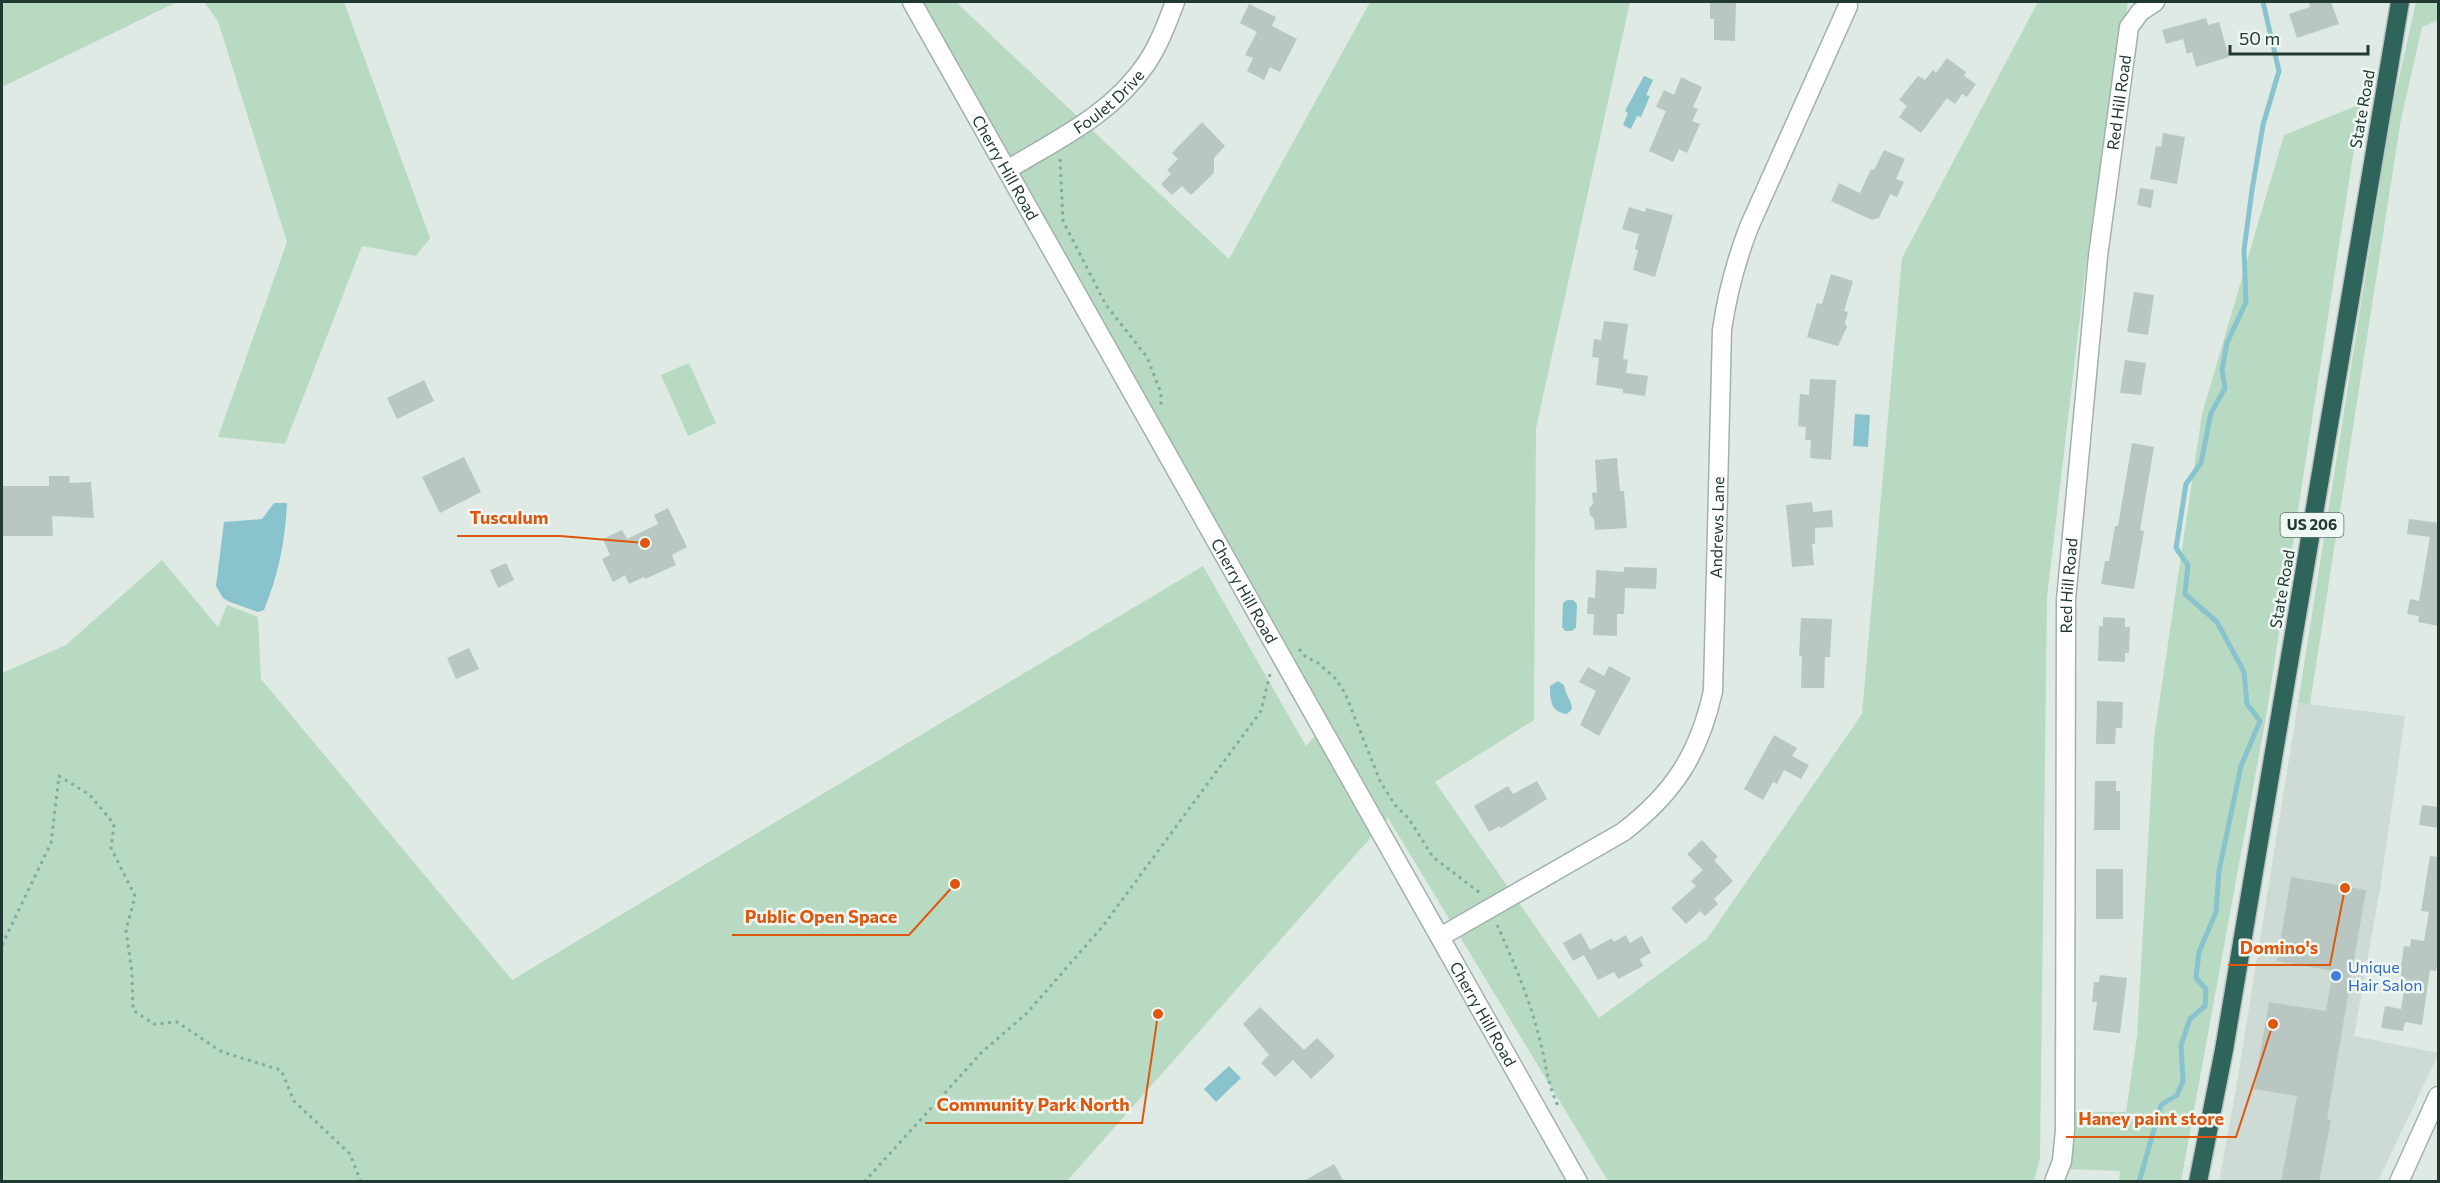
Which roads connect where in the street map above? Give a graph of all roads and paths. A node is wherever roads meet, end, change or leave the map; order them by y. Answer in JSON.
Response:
{"nodes":[{"id":1,"x":912,"y":2,"type":"edge"},
{"id":2,"x":1175,"y":2,"type":"edge"},
{"id":3,"x":2155,"y":2,"type":"edge"},
{"id":4,"x":2400,"y":2,"type":"edge"},
{"id":5,"x":1848,"y":6,"type":"dead end"},
{"id":6,"x":1057,"y":141,"type":"junction"},
{"id":7,"x":1007,"y":170,"type":"junction"},
{"id":8,"x":1165,"y":414,"type":"dead end"},
{"id":9,"x":1295,"y":644,"type":"dead end"},
{"id":10,"x":1270,"y":672,"type":"dead end"},
{"id":11,"x":1484,"y":900,"type":"dead end"},
{"id":12,"x":1494,"y":919,"type":"dead end"},
{"id":13,"x":1440,"y":937,"type":"junction"},
{"id":14,"x":2,"y":945,"type":"edge"},
{"id":15,"x":2439,"y":1096,"type":"edge"},
{"id":16,"x":1563,"y":1116,"type":"dead end"},
{"id":17,"x":361,"y":1182,"type":"edge"},
{"id":18,"x":864,"y":1182,"type":"edge"},
{"id":19,"x":1578,"y":1182,"type":"edge"},
{"id":20,"x":2054,"y":1182,"type":"edge"},
{"id":21,"x":2198,"y":1182,"type":"edge"},
{"id":22,"x":2399,"y":1182,"type":"edge"}],
"edges":[{"from":1,"to":7,"type":"street","name":"Cherry Hill Road"},
{"from":2,"to":6,"type":"street","name":"Foulet Drive"},
{"from":3,"to":20,"type":"street","name":"Red Hill Road"},
{"from":4,"to":21,"type":"highway","name":"State Road","number":"US 206"},
{"from":5,"to":13,"type":"street","name":"Andrews Lane"},
{"from":6,"to":7,"type":"street","name":"Foulet Drive"},
{"from":6,"to":8,"type":"path"},
{"from":7,"to":13,"type":"street","name":"Cherry Hill Road"},
{"from":9,"to":11,"type":"path"},
{"from":10,"to":18,"type":"path"},
{"from":12,"to":16,"type":"path"},
{"from":13,"to":19,"type":"street","name":"Cherry Hill Road"},
{"from":14,"to":17,"type":"path"},
{"from":15,"to":22,"type":"street"}]}
